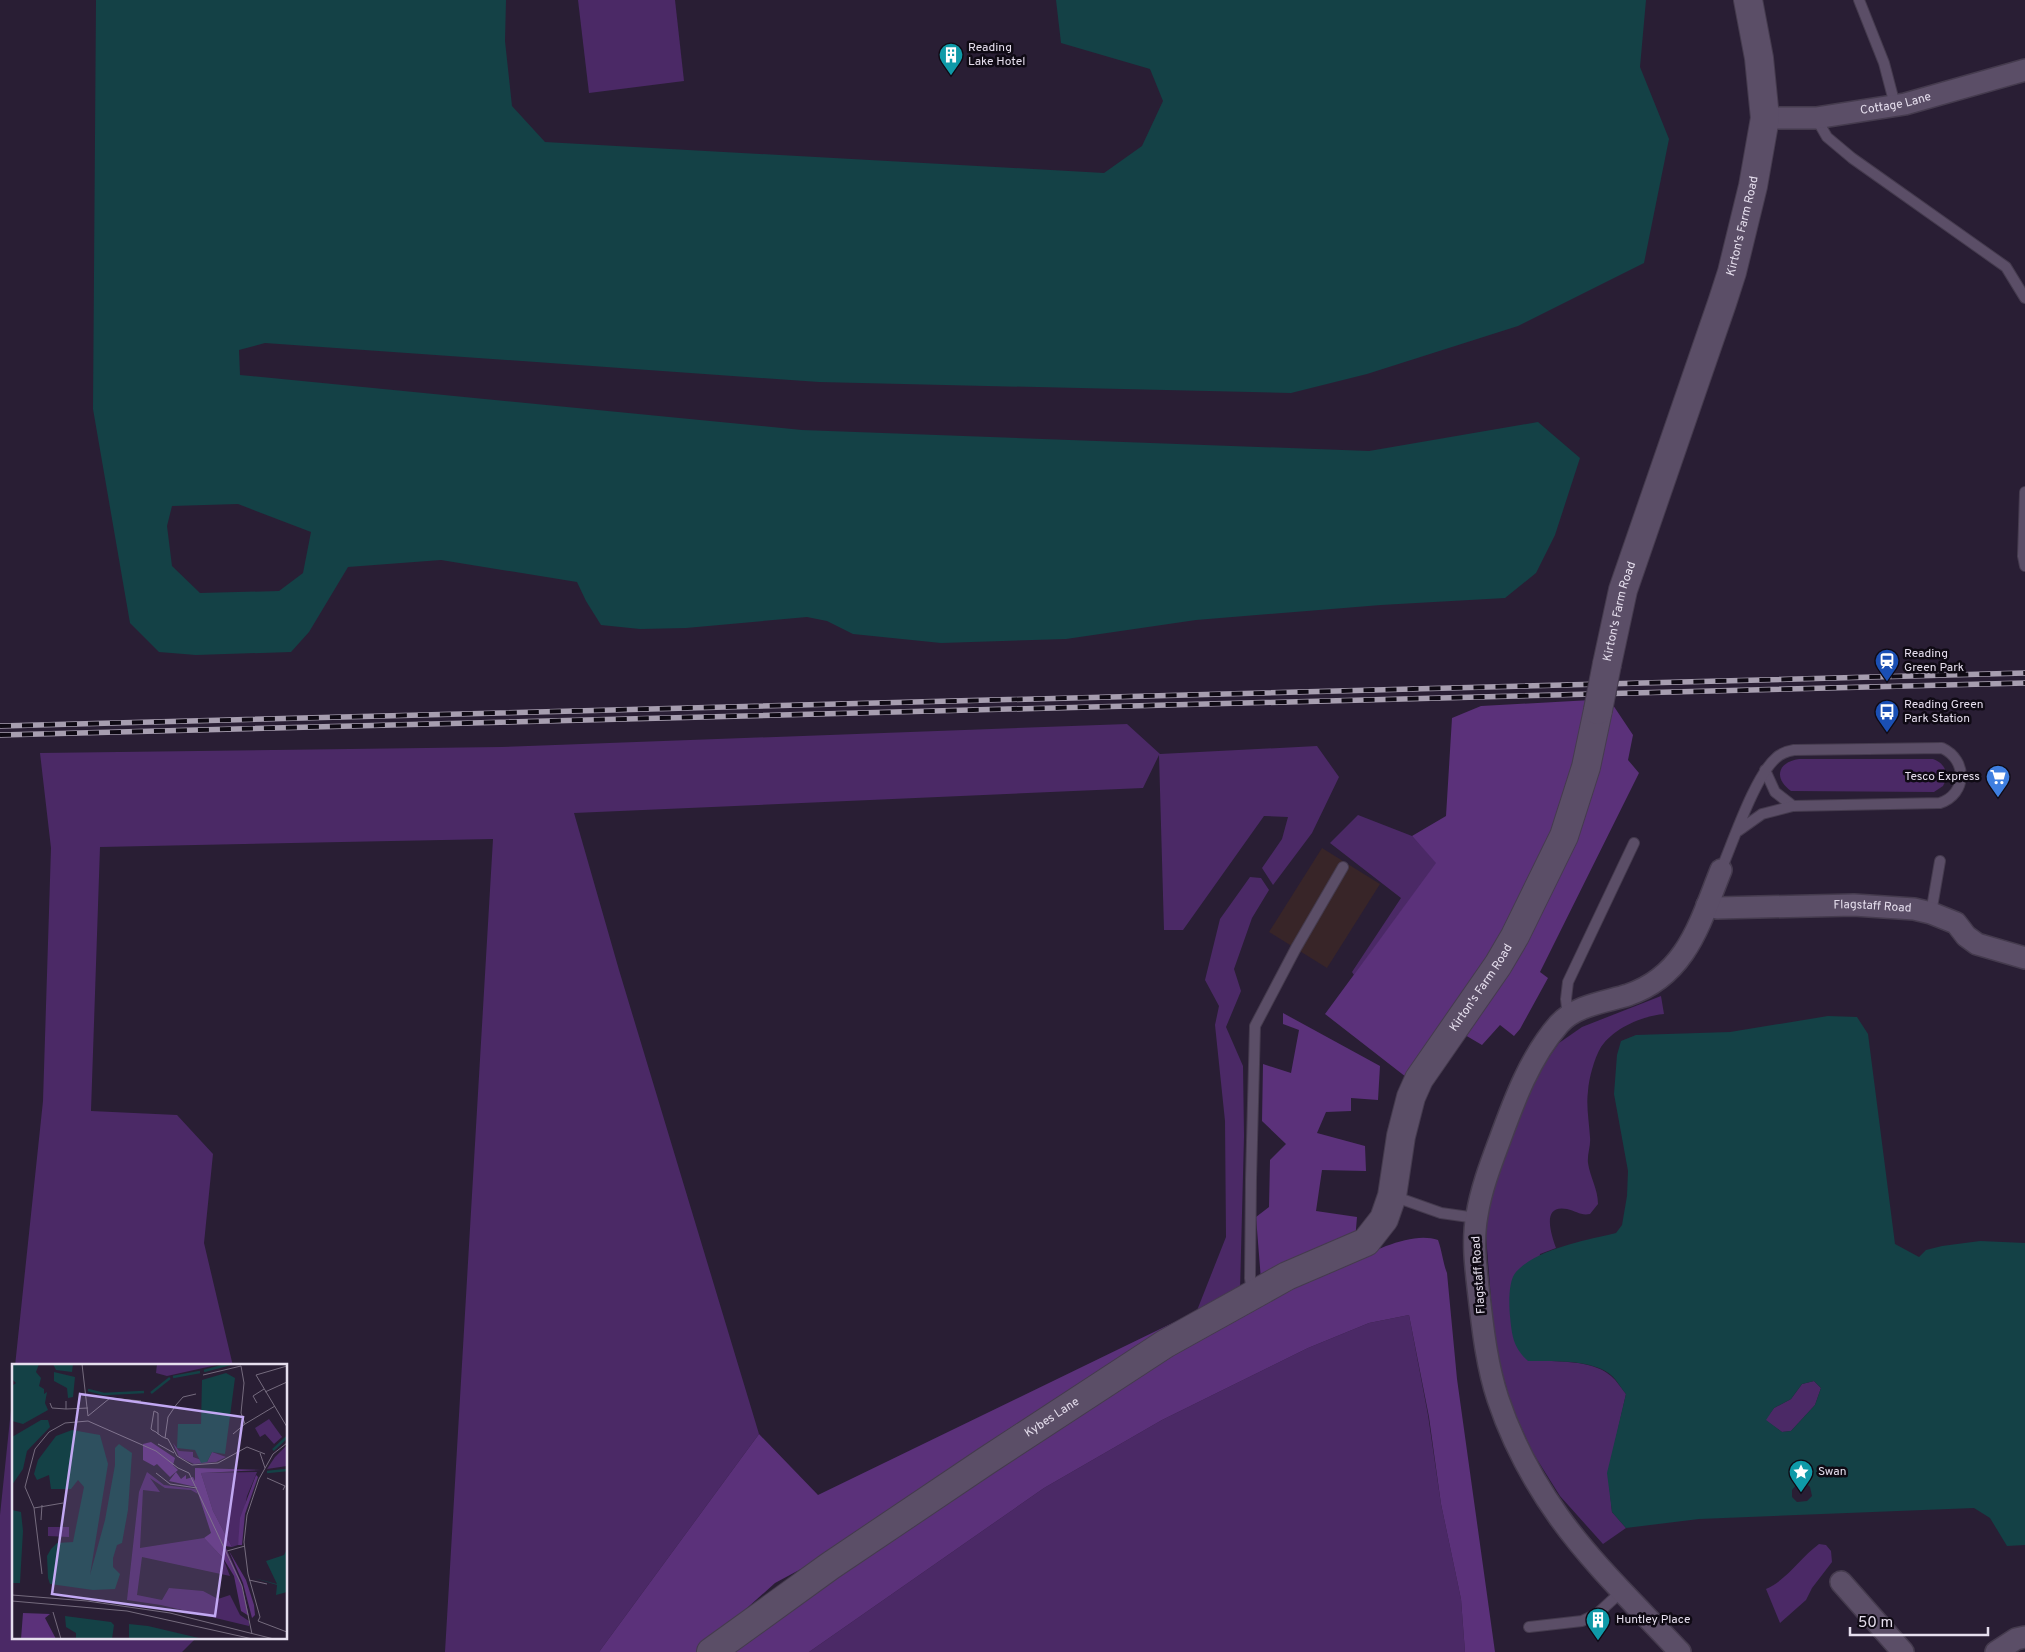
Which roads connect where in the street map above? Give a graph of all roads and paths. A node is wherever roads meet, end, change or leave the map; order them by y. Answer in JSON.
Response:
{"nodes":[{"id":1,"x":1748,"y":0,"type":"edge"},
{"id":2,"x":1859,"y":0,"type":"edge"},
{"id":3,"x":2025,"y":70,"type":"edge"},
{"id":4,"x":1895,"y":105,"type":"junction"},
{"id":5,"x":1765,"y":118,"type":"junction"},
{"id":6,"x":1816,"y":118,"type":"junction"},
{"id":7,"x":2025,"y":298,"type":"edge"},
{"id":8,"x":2025,"y":492,"type":"edge"},
{"id":9,"x":2025,"y":566,"type":"edge"},
{"id":10,"x":1765,"y":770,"type":"junction"},
{"id":11,"x":1793,"y":806,"type":"junction"},
{"id":12,"x":1738,"y":831,"type":"junction"},
{"id":13,"x":1634,"y":843,"type":"dead end"},
{"id":14,"x":1940,"y":862,"type":"dead end"},
{"id":15,"x":1343,"y":867,"type":"dead end"},
{"id":16,"x":1721,"y":870,"type":"joint"},
{"id":17,"x":1707,"y":905,"type":"junction"},
{"id":18,"x":1931,"y":913,"type":"junction"},
{"id":19,"x":2025,"y":958,"type":"edge"},
{"id":20,"x":1568,"y":1018,"type":"junction"},
{"id":21,"x":1392,"y":1196,"type":"junction"},
{"id":22,"x":1476,"y":1218,"type":"junction"},
{"id":23,"x":1252,"y":1295,"type":"junction"},
{"id":24,"x":1841,"y":1582,"type":"dead end"},
{"id":25,"x":1622,"y":1591,"type":"junction"},
{"id":26,"x":1529,"y":1627,"type":"dead end"},
{"id":27,"x":2025,"y":1637,"type":"edge"},
{"id":28,"x":711,"y":1652,"type":"edge"},
{"id":29,"x":1680,"y":1652,"type":"edge"},
{"id":30,"x":1903,"y":1652,"type":"edge"},
{"id":31,"x":1996,"y":1652,"type":"edge"}],
"edges":[{"from":1,"to":5,"type":"street","name":"Kirton's Farm Road"},
{"from":2,"to":4,"type":"lane"},
{"from":3,"to":4,"type":"street","name":"Cottage Lane"},
{"from":4,"to":6,"type":"street","name":"Cottage Lane"},
{"from":5,"to":6,"type":"street","name":"Cottage Lane"},
{"from":5,"to":21,"type":"street","name":"Kirton's Farm Road","bridge":true},
{"from":6,"to":7,"type":"lane"},
{"from":8,"to":9,"type":"lane"},
{"from":10,"to":11,"type":"lane"},
{"from":10,"to":11,"type":"lane"},
{"from":10,"to":12,"type":"lane"},
{"from":11,"to":12,"type":"lane"},
{"from":12,"to":16,"type":"lane"},
{"from":13,"to":20,"type":"lane"},
{"from":14,"to":18,"type":"lane"},
{"from":15,"to":23,"type":"lane"},
{"from":16,"to":17,"type":"street","name":"Flagstaff Road"},
{"from":17,"to":18,"type":"street","name":"Flagstaff Road"},
{"from":17,"to":20,"type":"street","name":"Flagstaff Road"},
{"from":18,"to":19,"type":"street","name":"Flagstaff Road"},
{"from":20,"to":22,"type":"street","name":"Flagstaff Road"},
{"from":21,"to":22,"type":"lane"},
{"from":21,"to":23,"type":"street","name":"Kybes Lane"},
{"from":22,"to":25,"type":"street","name":"Flagstaff Road"},
{"from":23,"to":28,"type":"street","name":"Kybes Lane"},
{"from":24,"to":30,"type":"street"},
{"from":25,"to":26,"type":"lane"},
{"from":25,"to":29,"type":"street","name":"Flagstaff Road"},
{"from":27,"to":31,"type":"street"}]}
